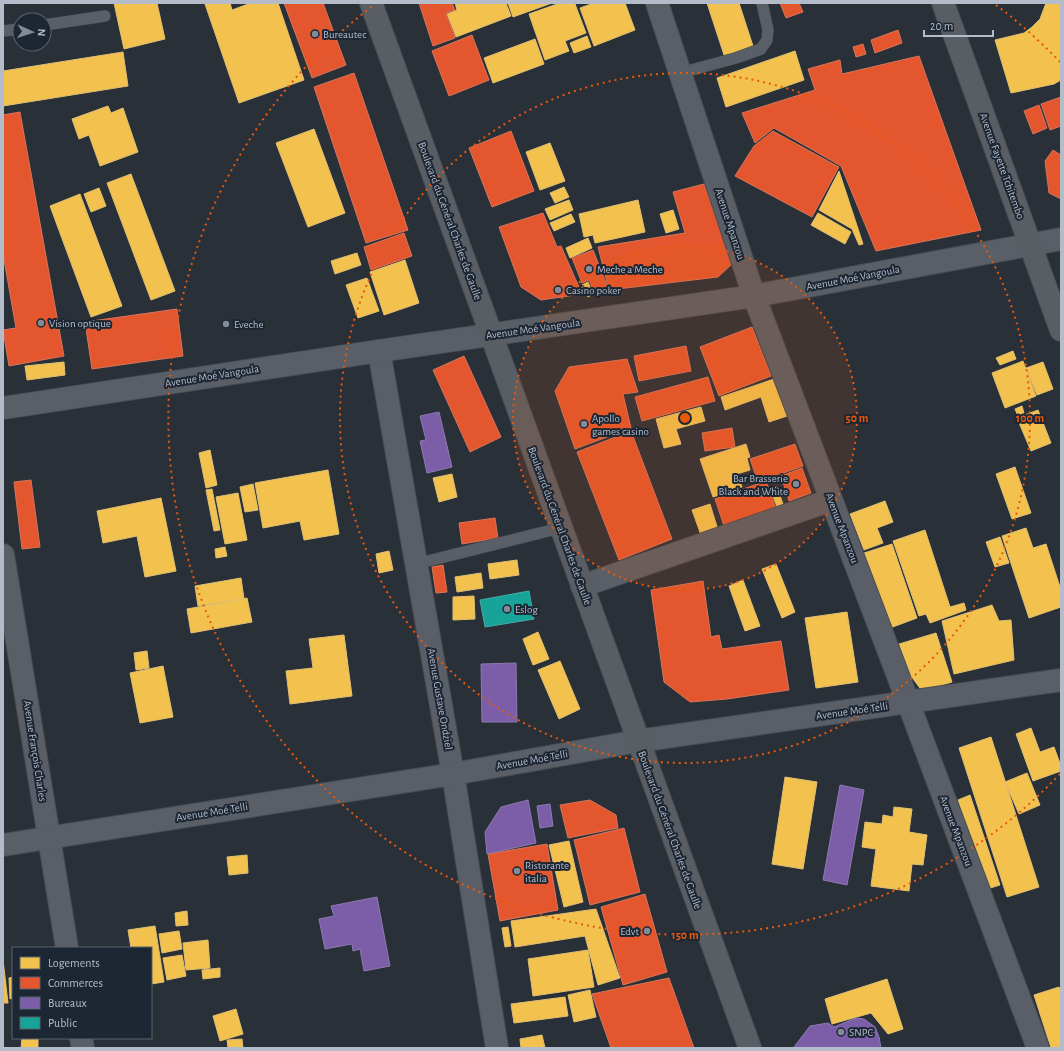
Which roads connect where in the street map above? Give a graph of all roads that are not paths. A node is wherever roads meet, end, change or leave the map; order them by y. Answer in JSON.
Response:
{"nodes":[{"id":1,"x":371,"y":3,"type":"edge"},
{"id":2,"x":657,"y":3,"type":"edge"},
{"id":3,"x":762,"y":3,"type":"edge"},
{"id":4,"x":943,"y":3,"type":"edge"},
{"id":5,"x":105,"y":16,"type":"dead end"},
{"id":6,"x":52,"y":24,"type":"edge"},
{"id":7,"x":680,"y":73,"type":"junction"},
{"id":8,"x":1061,"y":239,"type":"edge"},
{"id":9,"x":1031,"y":244,"type":"junction"},
{"id":10,"x":754,"y":296,"type":"junction"},
{"id":11,"x":1061,"y":330,"type":"edge"},
{"id":12,"x":490,"y":335,"type":"junction"},
{"id":13,"x":379,"y":350,"type":"junction"},
{"id":14,"x":3,"y":408,"type":"edge"},
{"id":15,"x":831,"y":500,"type":"junction"},
{"id":16,"x":560,"y":528,"type":"junction"},
{"id":17,"x":3,"y":554,"type":"edge"},
{"id":18,"x":416,"y":564,"type":"junction"},
{"id":19,"x":582,"y":586,"type":"junction"},
{"id":20,"x":1061,"y":680,"type":"edge"},
{"id":21,"x":908,"y":702,"type":"junction"},
{"id":22,"x":638,"y":742,"type":"junction"},
{"id":23,"x":452,"y":774,"type":"junction"},
{"id":24,"x":49,"y":838,"type":"junction"},
{"id":25,"x":3,"y":846,"type":"edge"},
{"id":26,"x":67,"y":947,"type":"edge"},
{"id":27,"x":497,"y":1048,"type":"edge"},
{"id":28,"x":750,"y":1048,"type":"edge"},
{"id":29,"x":1038,"y":1048,"type":"edge"}],
"edges":[{"from":1,"to":12,"type":"main road","name":"Boulevard du Général Charles de Gaulle"},
{"from":2,"to":7,"type":"street","name":"Avenue Mpanzou"},
{"from":3,"to":7,"type":"lane"},
{"from":4,"to":9,"type":"main road","name":"Avenue Fayette Tchitembo"},
{"from":5,"to":6,"type":"lane"},
{"from":7,"to":10,"type":"street","name":"Avenue Mpanzou"},
{"from":8,"to":9,"type":"street","name":"Avenue Moé Vangoula"},
{"from":9,"to":10,"type":"street","name":"Avenue Moé Vangoula"},
{"from":9,"to":11,"type":"main road","name":"Avenue Fayette Tchitembo"},
{"from":10,"to":12,"type":"street","name":"Avenue Moé Vangoula"},
{"from":10,"to":15,"type":"street","name":"Avenue Mpanzou"},
{"from":12,"to":13,"type":"street","name":"Avenue Moé Vangoula"},
{"from":12,"to":16,"type":"main road","name":"Boulevard du Général Charles de Gaulle"},
{"from":13,"to":14,"type":"street","name":"Avenue Moé Vangoula"},
{"from":13,"to":18,"type":"street","name":"Avenue Gustave Ondziel"},
{"from":15,"to":19,"type":"street"},
{"from":15,"to":21,"type":"street","name":"Avenue Mpanzou"},
{"from":16,"to":18,"type":"lane"},
{"from":16,"to":19,"type":"main road","name":"Boulevard du Général Charles de Gaulle"},
{"from":17,"to":24,"type":"street","name":"Avenue François Charles"},
{"from":18,"to":23,"type":"street","name":"Avenue Gustave Ondziel"},
{"from":19,"to":22,"type":"main road","name":"Boulevard du Général Charles de Gaulle"},
{"from":20,"to":21,"type":"street","name":"Avenue Moé Telli"},
{"from":21,"to":22,"type":"street","name":"Avenue Moé Telli"},
{"from":21,"to":29,"type":"street","name":"Avenue Mpanzou"},
{"from":22,"to":23,"type":"street","name":"Avenue Moé Telli"},
{"from":22,"to":28,"type":"main road","name":"Boulevard du Général Charles de Gaulle"},
{"from":23,"to":24,"type":"street","name":"Avenue Moé Telli"},
{"from":23,"to":27,"type":"street","name":"Avenue Gustave Ondziel"},
{"from":24,"to":25,"type":"street","name":"Avenue Moé Telli"},
{"from":24,"to":26,"type":"street","name":"Avenue François Charles"}]}
